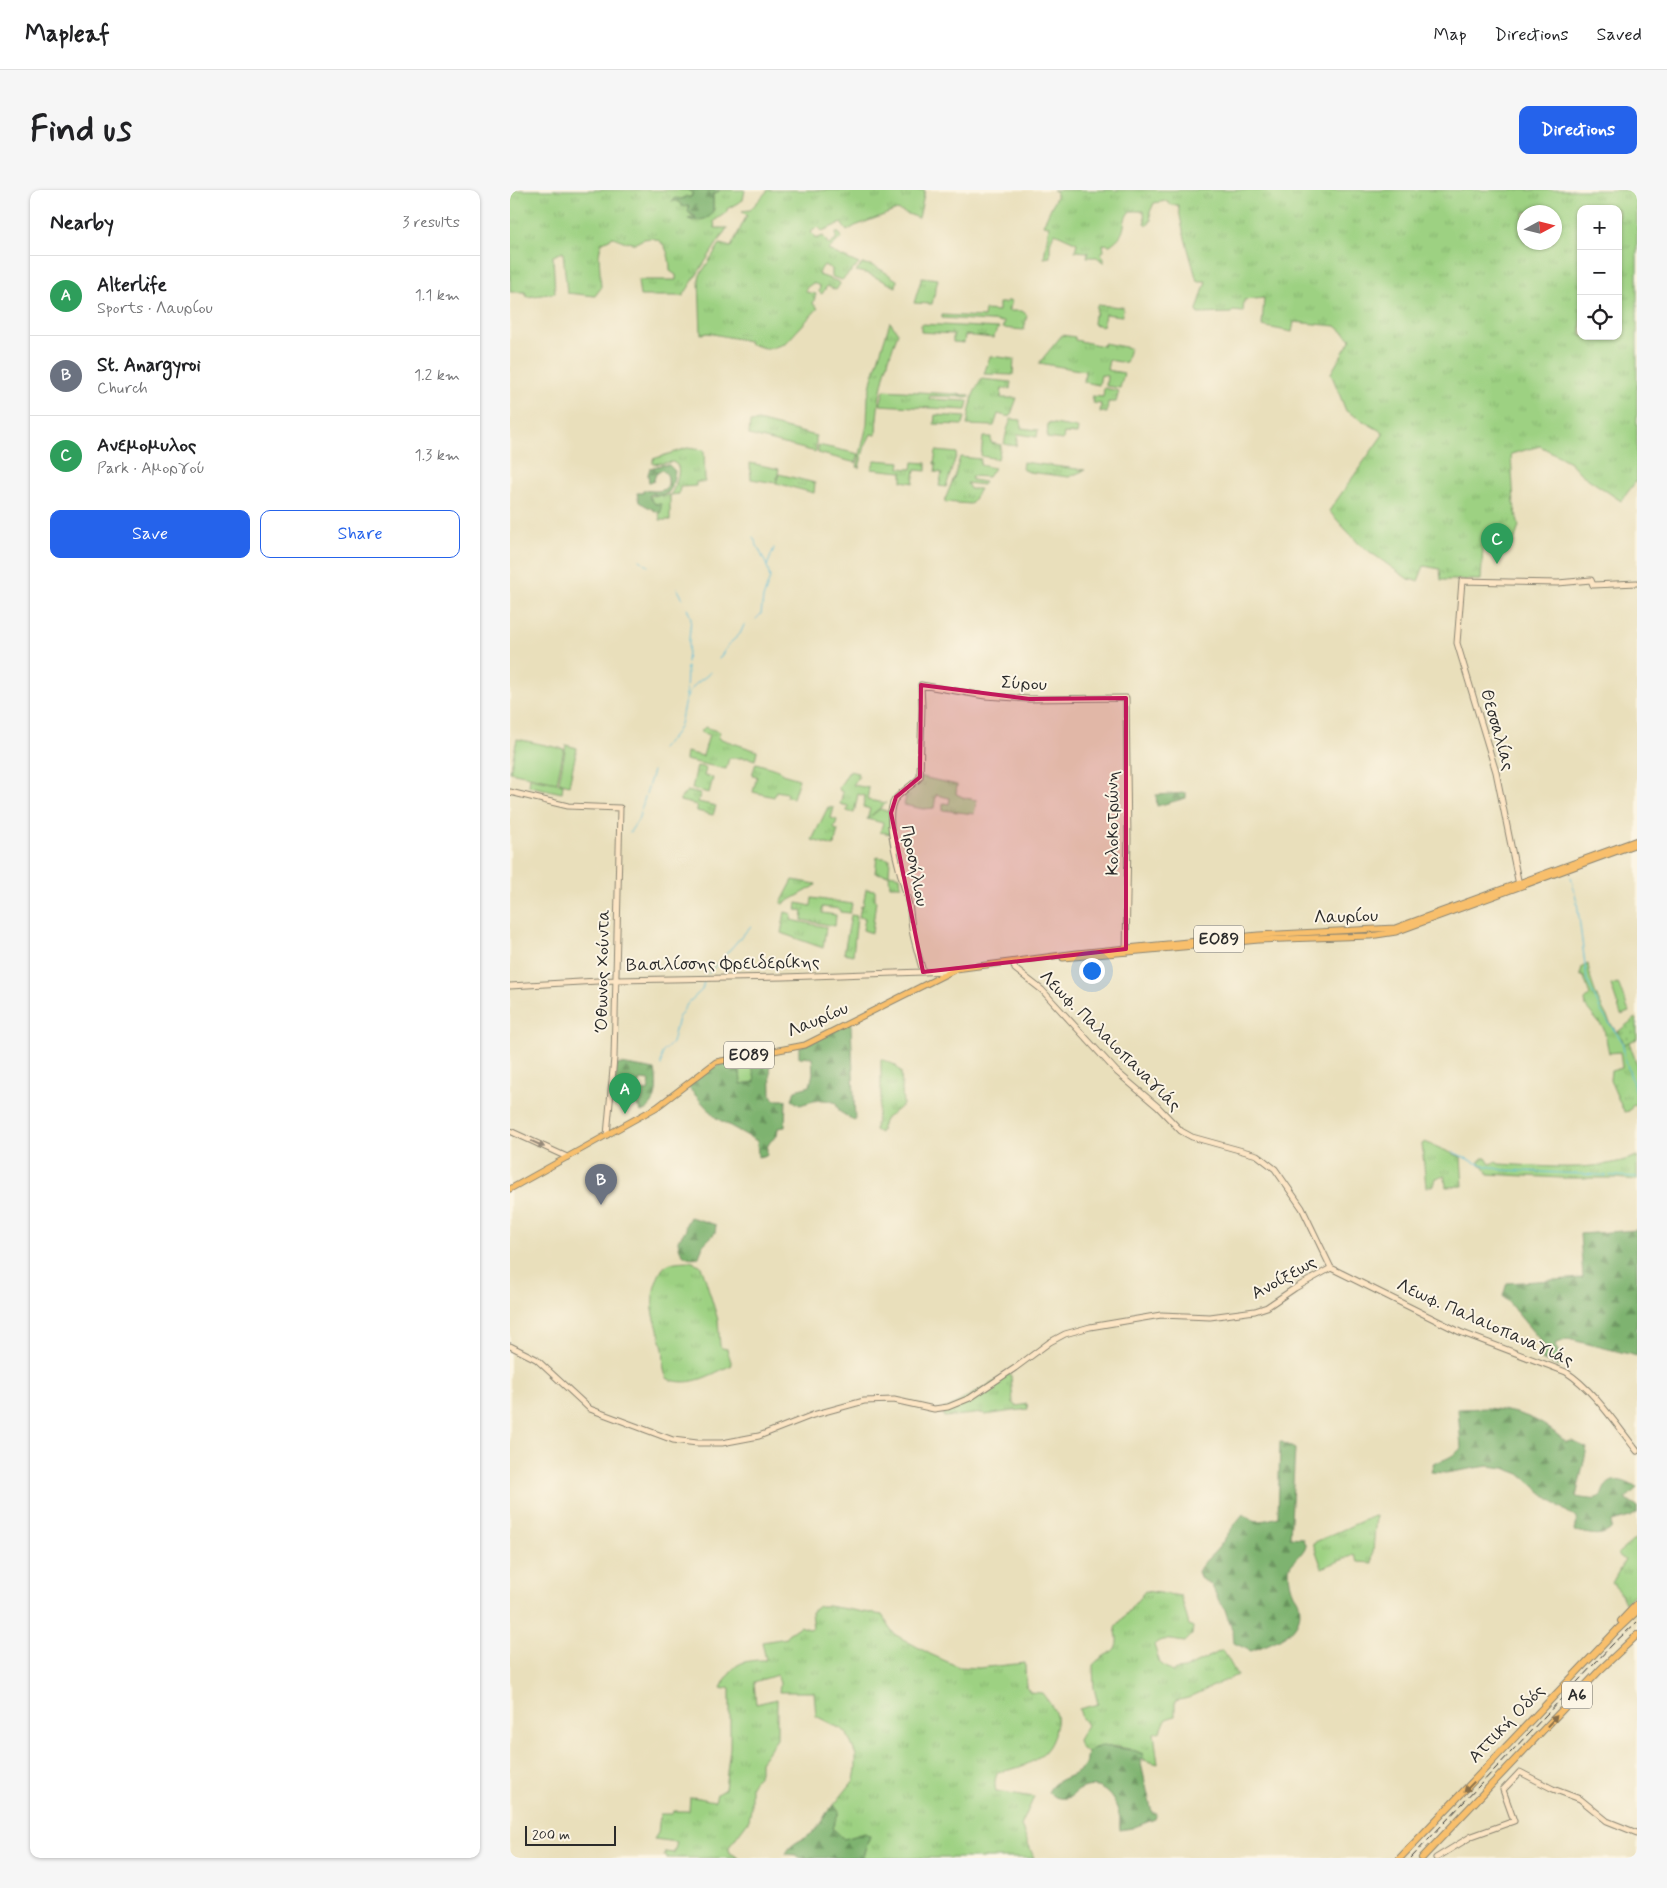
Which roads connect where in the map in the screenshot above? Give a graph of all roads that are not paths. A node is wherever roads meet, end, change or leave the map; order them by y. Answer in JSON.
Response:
{"nodes":[{"id":1,"x":1637,"y":583,"type":"edge"},
{"id":2,"x":921,"y":685,"type":"joint"},
{"id":3,"x":1126,"y":698,"type":"joint"},
{"id":4,"x":510,"y":792,"type":"edge"},
{"id":5,"x":1637,"y":840,"type":"edge"},
{"id":6,"x":1637,"y":844,"type":"edge"},
{"id":7,"x":1519,"y":884,"type":"junction"},
{"id":8,"x":1126,"y":951,"type":"junction"},
{"id":9,"x":1013,"y":962,"type":"junction"},
{"id":10,"x":950,"y":970,"type":"junction"},
{"id":11,"x":924,"y":972,"type":"junction"},
{"id":12,"x":933,"y":979,"type":"junction"},
{"id":13,"x":616,"y":980,"type":"junction"},
{"id":14,"x":510,"y":986,"type":"edge"},
{"id":15,"x":510,"y":1130,"type":"edge"},
{"id":16,"x":607,"y":1135,"type":"junction"},
{"id":17,"x":567,"y":1157,"type":"junction"},
{"id":18,"x":510,"y":1189,"type":"edge"},
{"id":19,"x":1331,"y":1268,"type":"junction"},
{"id":20,"x":510,"y":1346,"type":"edge"},
{"id":21,"x":1637,"y":1451,"type":"edge"},
{"id":22,"x":1637,"y":1604,"type":"edge"},
{"id":23,"x":1637,"y":1611,"type":"edge"},
{"id":24,"x":1637,"y":1635,"type":"edge"},
{"id":25,"x":1598,"y":1651,"type":"junction"},
{"id":26,"x":1637,"y":1834,"type":"edge"},
{"id":27,"x":1400,"y":1858,"type":"edge"},
{"id":28,"x":1423,"y":1858,"type":"edge"},
{"id":29,"x":1436,"y":1858,"type":"edge"}],
"edges":[{"from":1,"to":7,"type":"street","name":"Θεσσαλίας"},
{"from":2,"to":3,"type":"street","name":"Σύρου"},
{"from":2,"to":11,"type":"street","name":"Προσήλιου"},
{"from":3,"to":8,"type":"street","name":"Κολοκοτρώνη"},
{"from":4,"to":13,"type":"street","name":"Όθωνος Χούντα"},
{"from":5,"to":7,"type":"main road","name":"Λαυρίου","number":"ΕΟ89"},
{"from":6,"to":7,"type":"main road","name":"Λαυρίου","number":"ΕΟ89"},
{"from":7,"to":8,"type":"main road","name":"Λαυρίου","number":"ΕΟ89"},
{"from":8,"to":9,"type":"main road","name":"Λαυρίου","number":"ΕΟ89"},
{"from":9,"to":10,"type":"main road","name":"Λαυρίου","number":"ΕΟ89"},
{"from":9,"to":19,"type":"street","name":"Λεωφ. Παλαιοπαναγιάς"},
{"from":10,"to":11,"type":"street","name":"Βασιλίσσης Φρειδερίκης"},
{"from":10,"to":12,"type":"main road","name":"Λαυρίου","number":"ΕΟ89"},
{"from":11,"to":12,"type":"street"},
{"from":11,"to":13,"type":"street","name":"Βασιλίσσης Φρειδερίκης"},
{"from":12,"to":16,"type":"main road","name":"Λαυρίου","number":"ΕΟ89"},
{"from":13,"to":14,"type":"street","name":"Βασιλίσσης Φρειδερίκης"},
{"from":13,"to":16,"type":"street","name":"Όθωνος Χούντα"},
{"from":15,"to":17,"type":"street","one_way":true},
{"from":16,"to":17,"type":"main road","name":"Λαυρίου","number":"ΕΟ89"},
{"from":17,"to":18,"type":"main road","name":"Λαυρίου","number":"ΕΟ89"},
{"from":19,"to":20,"type":"street","name":"Ανοίξεως"},
{"from":19,"to":21,"type":"street","name":"Λεωφ. Παλαιοπαναγιάς"},
{"from":22,"to":25,"type":"highway"},
{"from":23,"to":25,"type":"highway","name":"Αττική Οδός","number":"Α6"},
{"from":28,"to":24,"type":"highway","name":"Αττική Οδός","number":"Α6","one_way":true},
{"from":25,"to":27,"type":"highway","name":"Αττική Οδός","number":"Α6","one_way":true},
{"from":26,"to":29,"type":"street"}]}
